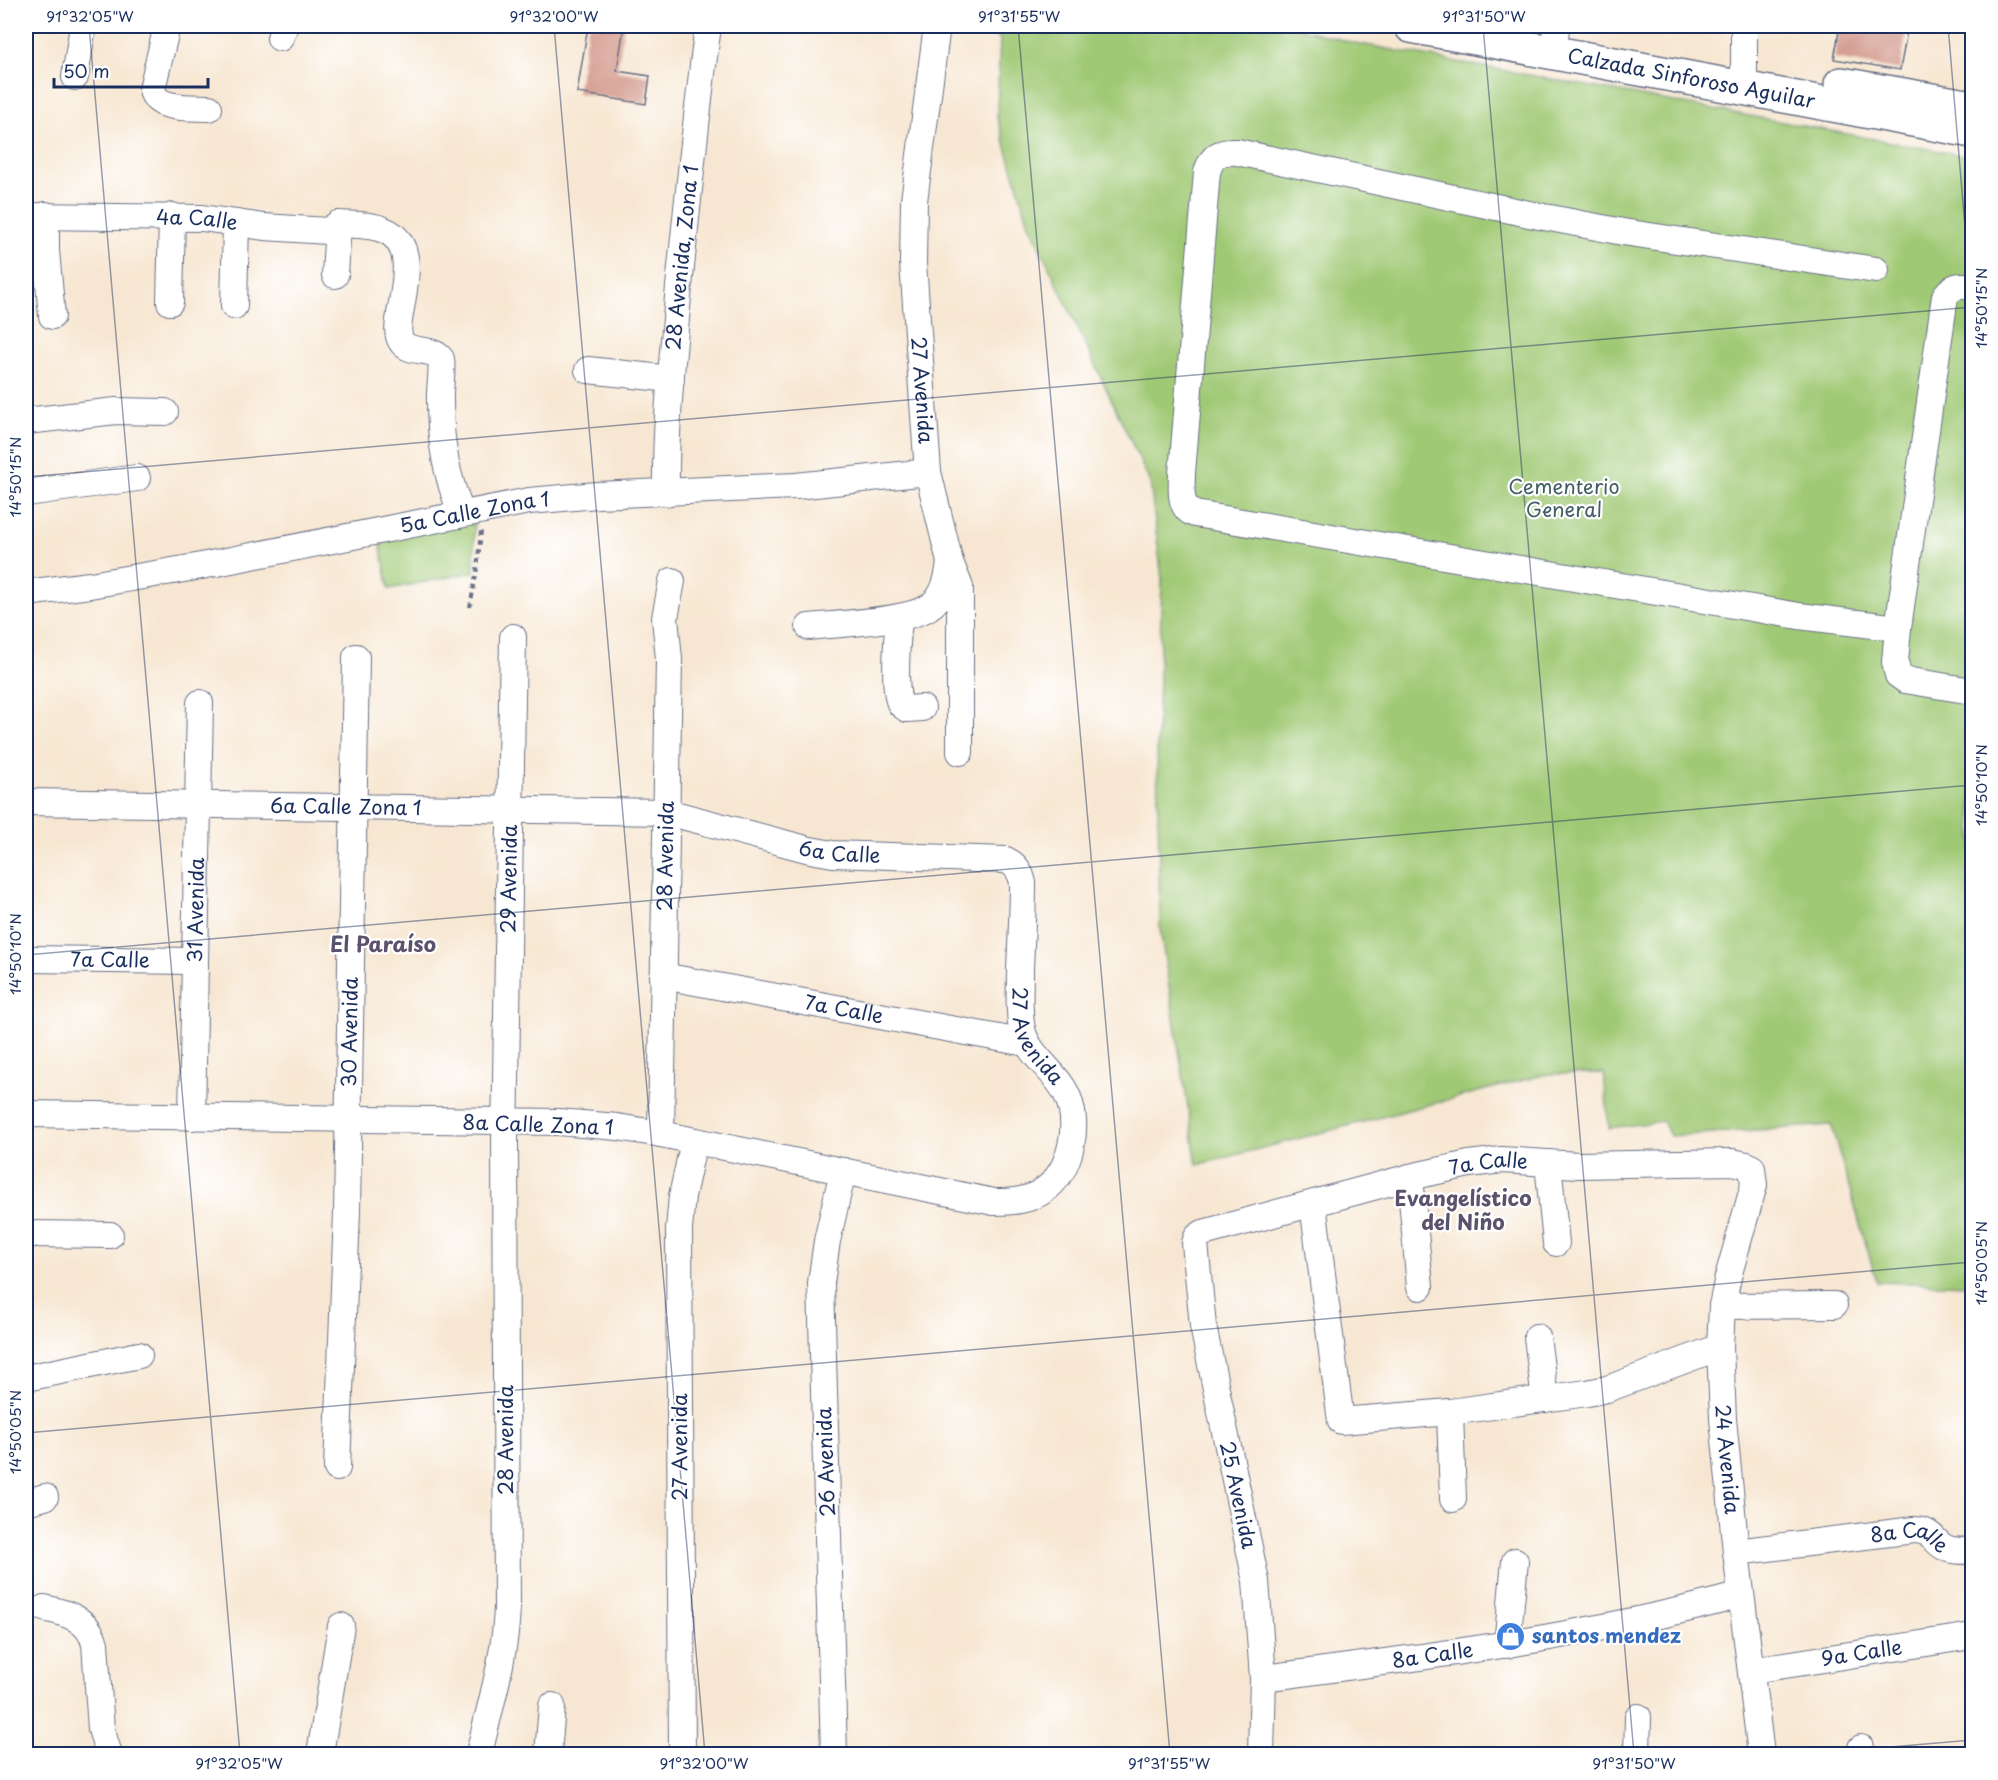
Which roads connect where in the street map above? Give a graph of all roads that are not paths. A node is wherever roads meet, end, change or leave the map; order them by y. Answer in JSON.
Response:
{"nodes":[{"id":1,"x":83,"y":26,"type":"edge"},
{"id":2,"x":167,"y":26,"type":"edge"},
{"id":3,"x":708,"y":26,"type":"edge"},
{"id":4,"x":937,"y":26,"type":"edge"},
{"id":5,"x":1411,"y":26,"type":"edge"},
{"id":6,"x":1744,"y":26,"type":"edge"},
{"id":7,"x":1548,"y":34,"type":"edge"},
{"id":8,"x":75,"y":77,"type":"dead end"},
{"id":9,"x":1744,"y":78,"type":"junction"},
{"id":10,"x":1972,"y":107,"type":"edge"},
{"id":11,"x":209,"y":108,"type":"dead end"},
{"id":12,"x":1972,"y":131,"type":"edge"},
{"id":13,"x":36,"y":215,"type":"edge"},
{"id":14,"x":172,"y":216,"type":"junction"},
{"id":15,"x":236,"y":223,"type":"junction"},
{"id":16,"x":339,"y":224,"type":"junction"},
{"id":17,"x":1876,"y":270,"type":"dead end"},
{"id":18,"x":335,"y":275,"type":"dead end"},
{"id":19,"x":1972,"y":287,"type":"edge"},
{"id":20,"x":170,"y":302,"type":"dead end"},
{"id":21,"x":234,"y":306,"type":"dead end"},
{"id":22,"x":52,"y":316,"type":"dead end"},
{"id":23,"x":588,"y":370,"type":"dead end"},
{"id":24,"x":671,"y":379,"type":"junction"},
{"id":25,"x":165,"y":412,"type":"dead end"},
{"id":26,"x":26,"y":421,"type":"edge"},
{"id":27,"x":928,"y":472,"type":"junction"},
{"id":28,"x":137,"y":478,"type":"dead end"},
{"id":29,"x":26,"y":493,"type":"edge"},
{"id":30,"x":666,"y":493,"type":"junction"},
{"id":31,"x":472,"y":512,"type":"junction"},
{"id":32,"x":950,"y":562,"type":"junction"},
{"id":33,"x":672,"y":581,"type":"dead end"},
{"id":34,"x":26,"y":593,"type":"edge"},
{"id":35,"x":900,"y":617,"type":"junction"},
{"id":36,"x":809,"y":627,"type":"dead end"},
{"id":37,"x":1898,"y":628,"type":"junction"},
{"id":38,"x":513,"y":637,"type":"dead end"},
{"id":39,"x":356,"y":657,"type":"dead end"},
{"id":40,"x":1972,"y":691,"type":"edge"},
{"id":41,"x":200,"y":703,"type":"dead end"},
{"id":42,"x":922,"y":708,"type":"dead end"},
{"id":43,"x":960,"y":752,"type":"dead end"},
{"id":44,"x":26,"y":802,"type":"edge"},
{"id":45,"x":197,"y":805,"type":"junction"},
{"id":46,"x":353,"y":807,"type":"junction"},
{"id":47,"x":510,"y":810,"type":"junction"},
{"id":48,"x":667,"y":812,"type":"junction"},
{"id":49,"x":1016,"y":866,"type":"joint"},
{"id":50,"x":26,"y":959,"type":"edge"},
{"id":51,"x":195,"y":961,"type":"junction"},
{"id":52,"x":663,"y":976,"type":"junction"},
{"id":53,"x":1026,"y":1043,"type":"junction"},
{"id":54,"x":26,"y":1114,"type":"edge"},
{"id":55,"x":192,"y":1117,"type":"junction"},
{"id":56,"x":349,"y":1119,"type":"junction"},
{"id":57,"x":505,"y":1121,"type":"junction"},
{"id":58,"x":661,"y":1134,"type":"junction"},
{"id":59,"x":694,"y":1141,"type":"junction"},
{"id":60,"x":1548,"y":1163,"type":"junction"},
{"id":61,"x":1752,"y":1168,"type":"joint"},
{"id":62,"x":843,"y":1171,"type":"junction"},
{"id":63,"x":1410,"y":1177,"type":"junction"},
{"id":64,"x":1042,"y":1192,"type":"joint"},
{"id":65,"x":1313,"y":1204,"type":"junction"},
{"id":66,"x":26,"y":1234,"type":"edge"},
{"id":67,"x":110,"y":1235,"type":"dead end"},
{"id":68,"x":1197,"y":1237,"type":"joint"},
{"id":69,"x":1556,"y":1243,"type":"dead end"},
{"id":70,"x":1420,"y":1287,"type":"dead end"},
{"id":71,"x":1834,"y":1305,"type":"dead end"},
{"id":72,"x":1722,"y":1306,"type":"junction"},
{"id":73,"x":1537,"y":1337,"type":"dead end"},
{"id":74,"x":1720,"y":1347,"type":"junction"},
{"id":75,"x":139,"y":1355,"type":"dead end"},
{"id":76,"x":26,"y":1378,"type":"edge"},
{"id":77,"x":1545,"y":1399,"type":"junction"},
{"id":78,"x":1450,"y":1412,"type":"junction"},
{"id":79,"x":337,"y":1468,"type":"dead end"},
{"id":80,"x":1453,"y":1499,"type":"dead end"},
{"id":81,"x":1972,"y":1551,"type":"edge"},
{"id":82,"x":1736,"y":1552,"type":"junction"},
{"id":83,"x":1515,"y":1561,"type":"dead end"},
{"id":84,"x":1741,"y":1595,"type":"junction"},
{"id":85,"x":44,"y":1608,"type":"dead end"},
{"id":86,"x":341,"y":1626,"type":"dead end"},
{"id":87,"x":1972,"y":1636,"type":"edge"},
{"id":88,"x":1507,"y":1645,"type":"junction"},
{"id":89,"x":1752,"y":1670,"type":"junction"},
{"id":90,"x":1263,"y":1678,"type":"junction"},
{"id":91,"x":552,"y":1706,"type":"dead end"},
{"id":92,"x":1638,"y":1717,"type":"dead end"},
{"id":93,"x":109,"y":1755,"type":"edge"},
{"id":94,"x":320,"y":1755,"type":"edge"},
{"id":95,"x":478,"y":1755,"type":"edge"},
{"id":96,"x":548,"y":1755,"type":"edge"},
{"id":97,"x":682,"y":1755,"type":"edge"},
{"id":98,"x":834,"y":1755,"type":"edge"},
{"id":99,"x":1261,"y":1755,"type":"edge"},
{"id":100,"x":1637,"y":1755,"type":"edge"},
{"id":101,"x":1761,"y":1755,"type":"edge"}],
"edges":[{"from":1,"to":8,"type":"street"},
{"from":2,"to":11,"type":"street"},
{"from":3,"to":24,"type":"street","name":"28 Avenida, Zona 1"},
{"from":4,"to":27,"type":"street","name":"27 Avenida"},
{"from":5,"to":7,"type":"main road","name":"Calzada Sinforoso Aguilar"},
{"from":6,"to":9,"type":"street"},
{"from":7,"to":9,"type":"main road","name":"Calzada Sinforoso Aguilar"},
{"from":9,"to":10,"type":"main road","name":"Calzada Sinforoso Aguilar"},
{"from":9,"to":12,"type":"main road","name":"Calzada Sinforoso Aguilar"},
{"from":13,"to":14,"type":"street","name":"4a Calle"},
{"from":13,"to":22,"type":"street"},
{"from":14,"to":15,"type":"street","name":"4a Calle"},
{"from":14,"to":20,"type":"street"},
{"from":15,"to":16,"type":"street","name":"4a Calle"},
{"from":15,"to":21,"type":"street"},
{"from":16,"to":18,"type":"street"},
{"from":16,"to":31,"type":"street","name":"4a Calle"},
{"from":17,"to":37,"type":"street"},
{"from":19,"to":37,"type":"street"},
{"from":23,"to":24,"type":"street"},
{"from":24,"to":30,"type":"street","name":"28 Avenida, Zona 1"},
{"from":25,"to":26,"type":"street"},
{"from":27,"to":30,"type":"street","name":"5a Calle Zona 1"},
{"from":27,"to":32,"type":"street","name":"27 Avenida"},
{"from":28,"to":29,"type":"street"},
{"from":30,"to":31,"type":"street","name":"5a Calle Zona 1"},
{"from":31,"to":34,"type":"street","name":"5a Calle Zona 1"},
{"from":32,"to":35,"type":"street"},
{"from":32,"to":43,"type":"street","name":"27 Avenida"},
{"from":33,"to":48,"type":"street","name":"28 Avenida"},
{"from":35,"to":36,"type":"street"},
{"from":35,"to":42,"type":"street"},
{"from":37,"to":40,"type":"street"},
{"from":38,"to":47,"type":"street","name":"29 Avenida"},
{"from":39,"to":46,"type":"street","name":"30 Avenida"},
{"from":41,"to":45,"type":"street","name":"31 Avenida"},
{"from":44,"to":45,"type":"street","name":"6a Calle Zona 1"},
{"from":45,"to":46,"type":"street","name":"6a Calle Zona 1"},
{"from":45,"to":51,"type":"street","name":"31 Avenida"},
{"from":46,"to":47,"type":"street","name":"6a Calle Zona 1"},
{"from":46,"to":56,"type":"street","name":"30 Avenida"},
{"from":47,"to":48,"type":"street","name":"6a Calle Zona 1"},
{"from":47,"to":57,"type":"street","name":"29 Avenida"},
{"from":48,"to":49,"type":"street","name":"6a Calle"},
{"from":48,"to":52,"type":"street","name":"28 Avenida"},
{"from":49,"to":53,"type":"street","name":"27 Avenida"},
{"from":50,"to":51,"type":"street","name":"7a Calle"},
{"from":51,"to":55,"type":"street","name":"31 Avenida"},
{"from":52,"to":53,"type":"street","name":"7a Calle"},
{"from":52,"to":58,"type":"street","name":"28 Avenida"},
{"from":53,"to":64,"type":"street","name":"27 Avenida"},
{"from":54,"to":55,"type":"street","name":"8a Calle Zona 1"},
{"from":55,"to":56,"type":"street","name":"8a Calle Zona 1"},
{"from":56,"to":57,"type":"street","name":"8a Calle Zona 1"},
{"from":56,"to":79,"type":"street","name":"30 Avenida"},
{"from":57,"to":58,"type":"street","name":"8a Calle Zona 1"},
{"from":57,"to":95,"type":"street","name":"28 Avenida"},
{"from":58,"to":59,"type":"street","name":"8a Calle Zona 1"},
{"from":59,"to":62,"type":"street","name":"8a Calle Zona 1"},
{"from":59,"to":97,"type":"street","name":"27 Avenida"},
{"from":60,"to":61,"type":"street","name":"7a Calle"},
{"from":60,"to":63,"type":"street","name":"7a Calle"},
{"from":60,"to":69,"type":"street"},
{"from":61,"to":72,"type":"street","name":"24 Avenida"},
{"from":62,"to":64,"type":"street","name":"8a Calle Zona 1"},
{"from":62,"to":98,"type":"street","name":"26 Avenida"},
{"from":63,"to":65,"type":"street","name":"7a Calle"},
{"from":63,"to":70,"type":"street"},
{"from":65,"to":68,"type":"street","name":"7a Calle"},
{"from":65,"to":78,"type":"street"},
{"from":66,"to":67,"type":"street"},
{"from":68,"to":90,"type":"street","name":"25 Avenida"},
{"from":71,"to":72,"type":"street"},
{"from":72,"to":74,"type":"street","name":"24 Avenida"},
{"from":73,"to":77,"type":"street"},
{"from":74,"to":77,"type":"street"},
{"from":74,"to":82,"type":"street","name":"24 Avenida"},
{"from":75,"to":76,"type":"street"},
{"from":77,"to":78,"type":"street"},
{"from":78,"to":80,"type":"street"},
{"from":81,"to":82,"type":"street","name":"8a Calle"},
{"from":82,"to":84,"type":"street","name":"24 Avenida"},
{"from":83,"to":88,"type":"street"},
{"from":84,"to":88,"type":"street","name":"8a Calle"},
{"from":84,"to":89,"type":"street","name":"24 Avenida"},
{"from":85,"to":93,"type":"street"},
{"from":86,"to":94,"type":"street"},
{"from":87,"to":89,"type":"street","name":"9a Calle"},
{"from":88,"to":90,"type":"street","name":"8a Calle"},
{"from":89,"to":101,"type":"street","name":"24 Avenida"},
{"from":90,"to":99,"type":"street","name":"25 Avenida"},
{"from":91,"to":96,"type":"street"},
{"from":92,"to":100,"type":"street"}]}
